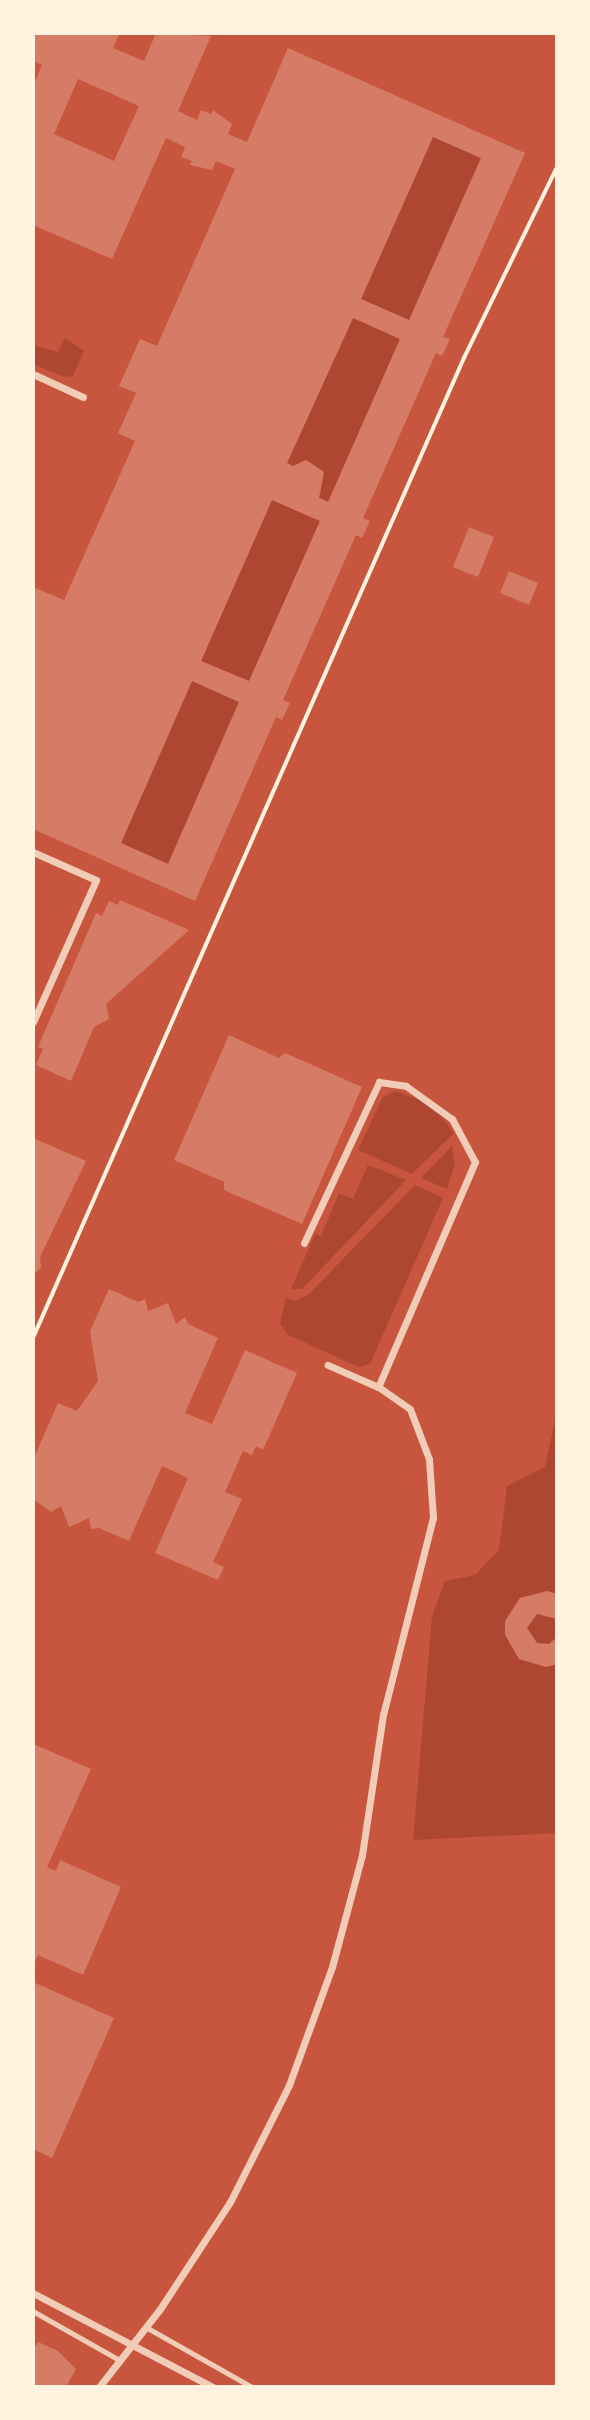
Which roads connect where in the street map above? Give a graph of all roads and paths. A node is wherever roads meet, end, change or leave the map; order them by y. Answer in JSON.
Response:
{"nodes":[{"id":1,"x":557,"y":167,"type":"edge"},
{"id":2,"x":33,"y":374,"type":"edge"},
{"id":3,"x":83,"y":397,"type":"dead end"},
{"id":4,"x":33,"y":852,"type":"edge"},
{"id":5,"x":33,"y":1022,"type":"edge"},
{"id":6,"x":304,"y":1243,"type":"dead end"},
{"id":7,"x":33,"y":1338,"type":"edge"},
{"id":8,"x":328,"y":1365,"type":"dead end"},
{"id":9,"x":378,"y":1387,"type":"junction"},
{"id":10,"x":33,"y":2293,"type":"edge"},
{"id":11,"x":33,"y":2311,"type":"edge"},
{"id":12,"x":146,"y":2327,"type":"junction"},
{"id":13,"x":131,"y":2344,"type":"junction"},
{"id":14,"x":118,"y":2359,"type":"junction"},
{"id":15,"x":99,"y":2387,"type":"edge"},
{"id":16,"x":214,"y":2387,"type":"edge"},
{"id":17,"x":252,"y":2387,"type":"edge"}],
"edges":[{"from":1,"to":7,"type":"path"},
{"from":2,"to":3,"type":"street"},
{"from":4,"to":5,"type":"street"},
{"from":6,"to":9,"type":"street"},
{"from":8,"to":9,"type":"street"},
{"from":9,"to":12,"type":"street"},
{"from":10,"to":13,"type":"street"},
{"from":11,"to":14,"type":"lane"},
{"from":12,"to":13,"type":"street"},
{"from":12,"to":17,"type":"lane"},
{"from":13,"to":14,"type":"street"},
{"from":13,"to":16,"type":"street"},
{"from":14,"to":15,"type":"street"}]}
